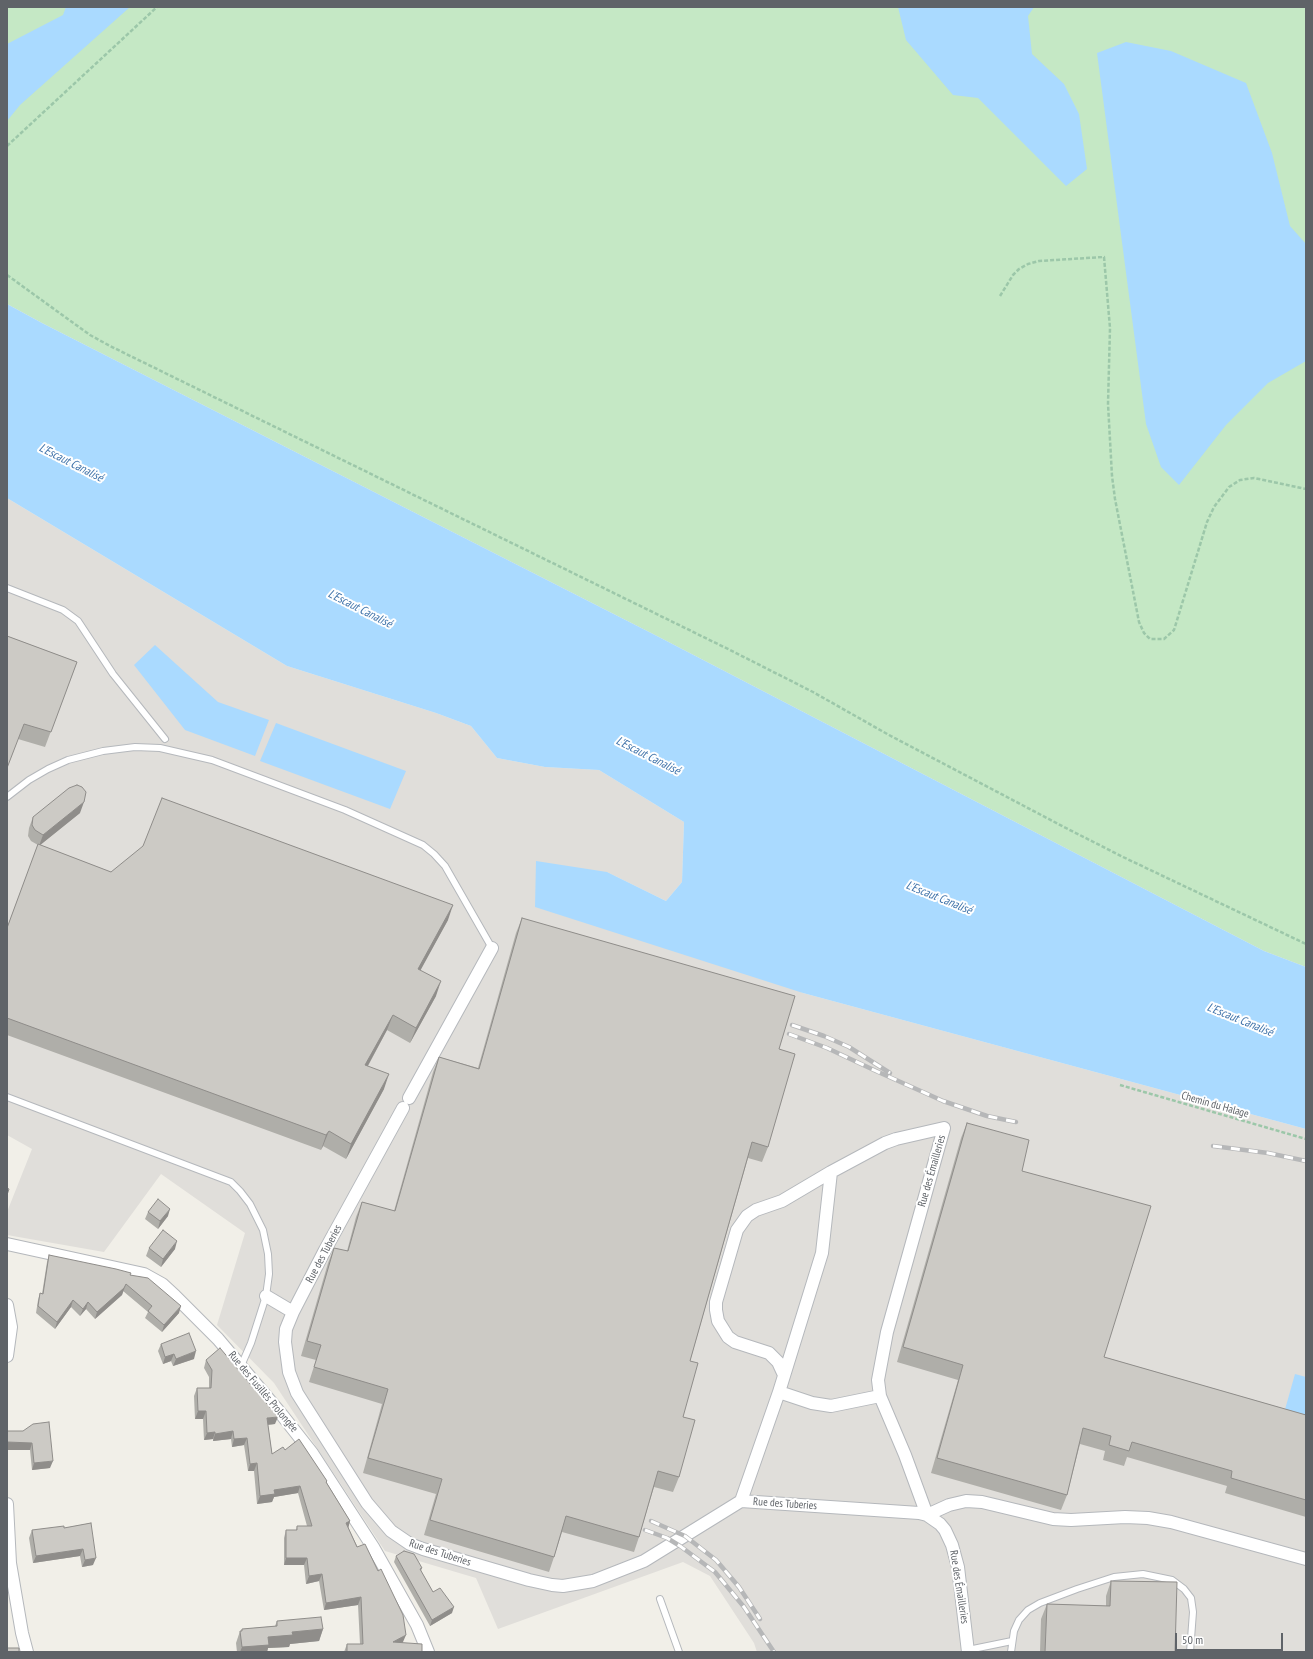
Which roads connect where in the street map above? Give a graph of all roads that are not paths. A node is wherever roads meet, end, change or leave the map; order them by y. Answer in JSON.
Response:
{"nodes":[{"id":1,"x":7,"y":588,"type":"edge"},
{"id":2,"x":165,"y":739,"type":"dead end"},
{"id":3,"x":7,"y":797,"type":"edge"},
{"id":4,"x":492,"y":948,"type":"joint"},
{"id":5,"x":7,"y":1097,"type":"edge"},
{"id":6,"x":831,"y":1172,"type":"junction"},
{"id":7,"x":7,"y":1244,"type":"edge"},
{"id":8,"x":266,"y":1296,"type":"junction"},
{"id":9,"x":7,"y":1305,"type":"edge"},
{"id":10,"x":293,"y":1312,"type":"junction"},
{"id":11,"x":7,"y":1356,"type":"edge"},
{"id":12,"x":240,"y":1366,"type":"junction"},
{"id":13,"x":784,"y":1375,"type":"junction"},
{"id":14,"x":779,"y":1392,"type":"junction"},
{"id":15,"x":880,"y":1396,"type":"junction"},
{"id":16,"x":741,"y":1501,"type":"junction"},
{"id":17,"x":7,"y":1504,"type":"edge"},
{"id":18,"x":927,"y":1515,"type":"junction"},
{"id":19,"x":8,"y":1542,"type":"edge"},
{"id":20,"x":1306,"y":1559,"type":"edge"},
{"id":21,"x":660,"y":1599,"type":"dead end"},
{"id":22,"x":1012,"y":1641,"type":"junction"},
{"id":23,"x":968,"y":1651,"type":"edge"},
{"id":24,"x":27,"y":1652,"type":"edge"},
{"id":25,"x":428,"y":1652,"type":"edge"},
{"id":26,"x":679,"y":1652,"type":"edge"},
{"id":27,"x":1011,"y":1652,"type":"edge"},
{"id":28,"x":1190,"y":1652,"type":"edge"}],
"edges":[{"from":1,"to":2,"type":"lane"},
{"from":3,"to":4,"type":"lane"},
{"from":4,"to":10,"type":"street","name":"Rue des Tuberies"},
{"from":5,"to":8,"type":"lane"},
{"from":6,"to":13,"type":"street"},
{"from":6,"to":13,"type":"street"},
{"from":6,"to":15,"type":"street","name":"Rue des Émailleries"},
{"from":7,"to":12,"type":"street","name":"Rue des Fusillés Prolongée"},
{"from":8,"to":10,"type":"street"},
{"from":8,"to":12,"type":"lane"},
{"from":9,"to":11,"type":"street"},
{"from":10,"to":16,"type":"street","name":"Rue des Tuberies"},
{"from":12,"to":25,"type":"street","name":"Rue des Fusillés Prolongée"},
{"from":13,"to":14,"type":"street"},
{"from":14,"to":15,"type":"street"},
{"from":14,"to":16,"type":"street"},
{"from":15,"to":18,"type":"street","name":"Rue des Émailleries"},
{"from":16,"to":18,"type":"street","name":"Rue des Tuberies"},
{"from":17,"to":19,"type":"street"},
{"from":18,"to":20,"type":"street"},
{"from":18,"to":23,"type":"street","name":"Rue des Émailleries"},
{"from":19,"to":24,"type":"street"},
{"from":21,"to":26,"type":"lane"},
{"from":22,"to":23,"type":"lane"},
{"from":22,"to":27,"type":"lane"},
{"from":22,"to":28,"type":"lane"}]}
